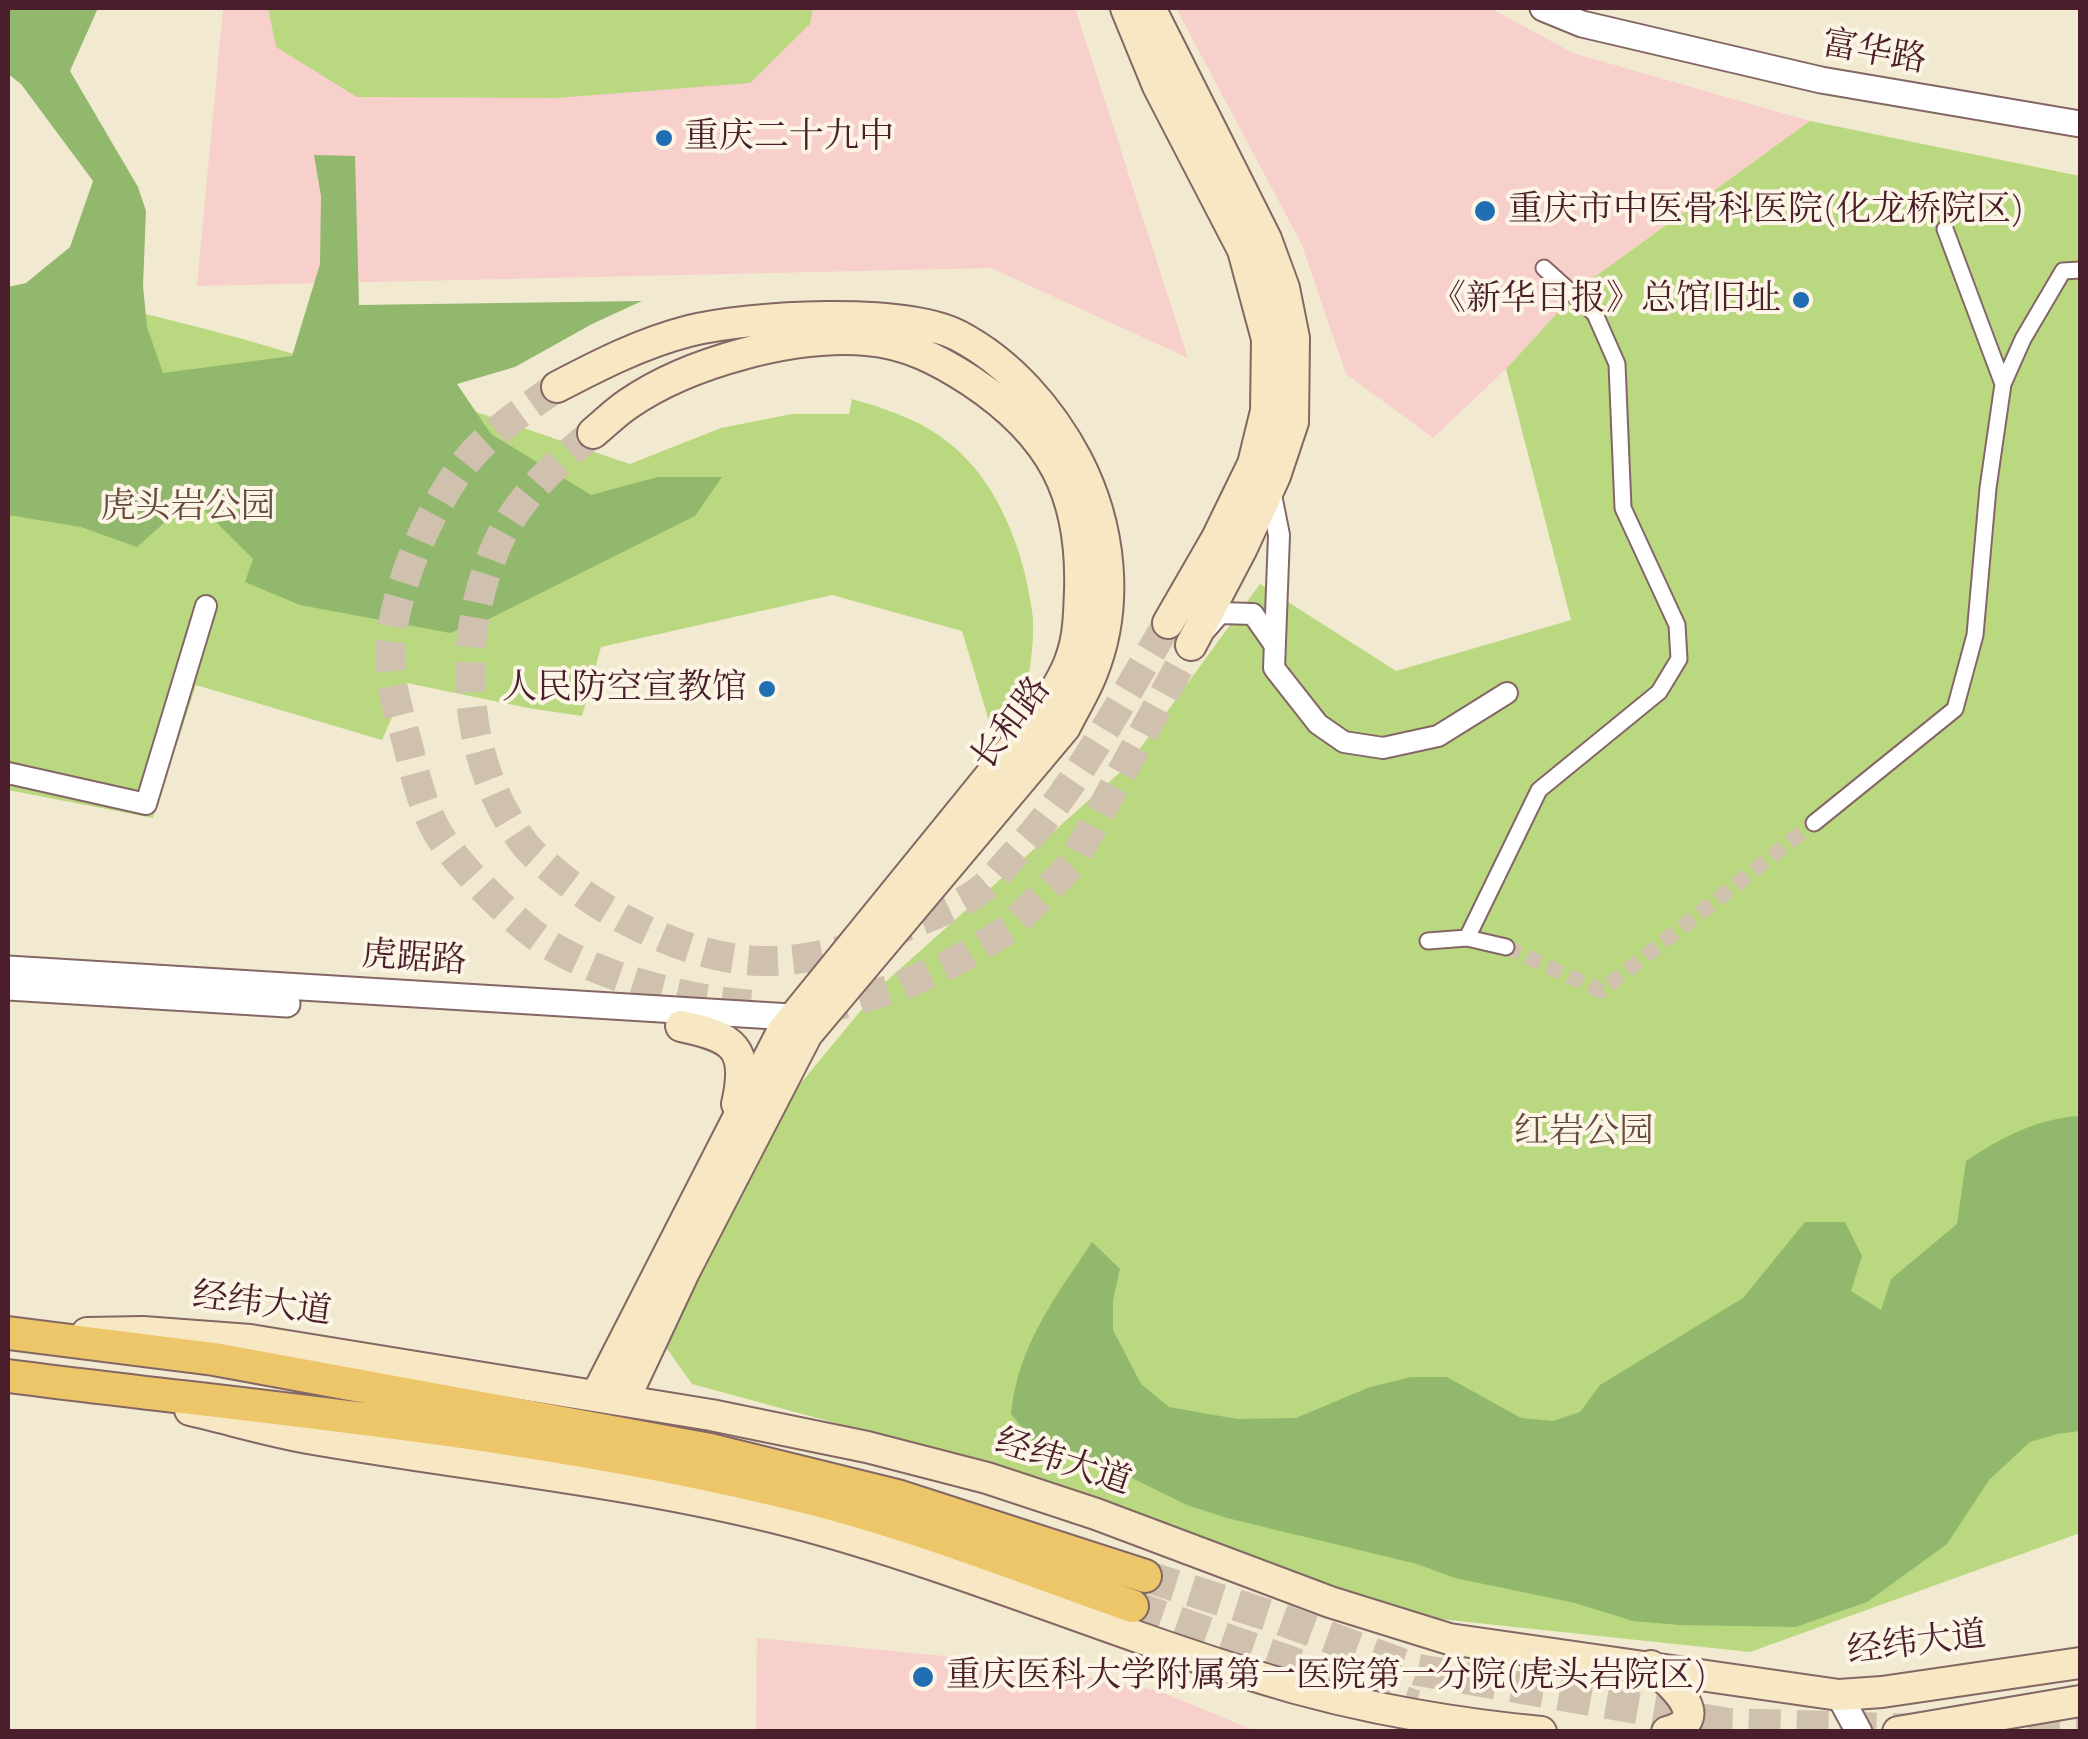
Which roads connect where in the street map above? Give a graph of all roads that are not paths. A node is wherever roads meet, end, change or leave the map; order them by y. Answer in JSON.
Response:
{"nodes":[{"id":1,"x":1126,"y":8,"type":"edge"},
{"id":2,"x":1150,"y":8,"type":"edge"},
{"id":3,"x":1543,"y":8,"type":"edge"},
{"id":4,"x":1585,"y":13,"type":"edge"},
{"id":5,"x":2080,"y":112,"type":"edge"},
{"id":6,"x":2080,"y":124,"type":"edge"},
{"id":7,"x":1945,"y":229,"type":"dead end"},
{"id":8,"x":1544,"y":268,"type":"dead end"},
{"id":9,"x":2080,"y":270,"type":"edge"},
{"id":10,"x":2003,"y":384,"type":"junction"},
{"id":11,"x":557,"y":387,"type":"tunnel mouth"},
{"id":12,"x":593,"y":433,"type":"tunnel mouth"},
{"id":13,"x":1270,"y":488,"type":"junction"},
{"id":14,"x":206,"y":606,"type":"dead end"},
{"id":15,"x":1168,"y":623,"type":"tunnel mouth"},
{"id":16,"x":1190,"y":645,"type":"joint"},
{"id":17,"x":1274,"y":645,"type":"junction"},
{"id":18,"x":1506,"y":693,"type":"dead end"},
{"id":19,"x":8,"y":773,"type":"edge"},
{"id":20,"x":1814,"y":823,"type":"tunnel mouth"},
{"id":21,"x":1467,"y":938,"type":"junction"},
{"id":22,"x":1428,"y":941,"type":"dead end"},
{"id":23,"x":1506,"y":947,"type":"tunnel mouth"},
{"id":24,"x":8,"y":969,"type":"edge"},
{"id":25,"x":8,"y":988,"type":"edge"},
{"id":26,"x":681,"y":1026,"type":"junction"},
{"id":27,"x":800,"y":1026,"type":"junction"},
{"id":28,"x":726,"y":1138,"type":"junction"},
{"id":29,"x":13,"y":1334,"type":"edge"},
{"id":30,"x":8,"y":1376,"type":"edge"},
{"id":31,"x":100,"y":1388,"type":"junction"},
{"id":32,"x":610,"y":1398,"type":"junction"},
{"id":33,"x":2080,"y":1663,"type":"edge"},
{"id":34,"x":1650,"y":1666,"type":"junction"},
{"id":35,"x":1882,"y":1692,"type":"junction"},
{"id":36,"x":1838,"y":1695,"type":"junction"},
{"id":37,"x":2080,"y":1701,"type":"edge"},
{"id":38,"x":1900,"y":1731,"type":"edge"},
{"id":39,"x":1540,"y":1732,"type":"edge"},
{"id":40,"x":1667,"y":1732,"type":"edge"},
{"id":41,"x":1859,"y":1732,"type":"edge"}],
"edges":[{"from":1,"to":15,"type":"main road"},
{"from":2,"to":13,"type":"main road"},
{"from":3,"to":4,"type":"street","name":"富华路"},
{"from":4,"to":5,"type":"street","name":"富华路"},
{"from":4,"to":6,"type":"street","name":"富华路"},
{"from":7,"to":10,"type":"street"},
{"from":8,"to":21,"type":"street"},
{"from":9,"to":10,"type":"street"},
{"from":10,"to":20,"type":"street"},
{"from":11,"to":27,"type":"main road","name":"长和路"},
{"from":12,"to":27,"type":"main road","name":"长和路"},
{"from":13,"to":16,"type":"main road"},
{"from":13,"to":17,"type":"street"},
{"from":14,"to":19,"type":"street"},
{"from":16,"to":17,"type":"street"},
{"from":17,"to":18,"type":"street"},
{"from":21,"to":22,"type":"street"},
{"from":21,"to":23,"type":"street"},
{"from":24,"to":27,"type":"street","name":"虎踞路"},
{"from":25,"to":26,"type":"street","name":"虎踞路"},
{"from":26,"to":27,"type":"street","name":"虎踞路"},
{"from":26,"to":28,"type":"main road"},
{"from":27,"to":28,"type":"main road","name":"长和路"},
{"from":27,"to":32,"type":"main road","name":"长和路"},
{"from":28,"to":32,"type":"main road","name":"长和路"},
{"from":29,"to":31,"type":"main road"},
{"from":29,"to":32,"type":"main road","name":"经纬大道"},
{"from":30,"to":31,"type":"main road"},
{"from":31,"to":39,"type":"main road"},
{"from":32,"to":34,"type":"main road","name":"经纬大道"},
{"from":33,"to":35,"type":"main road","name":"经纬大道"},
{"from":34,"to":36,"type":"main road","name":"经纬大道"},
{"from":34,"to":40,"type":"main road"},
{"from":35,"to":36,"type":"main road","name":"经纬大道"},
{"from":35,"to":38,"type":"street"},
{"from":36,"to":41,"type":"street"},
{"from":37,"to":38,"type":"main road"}]}
